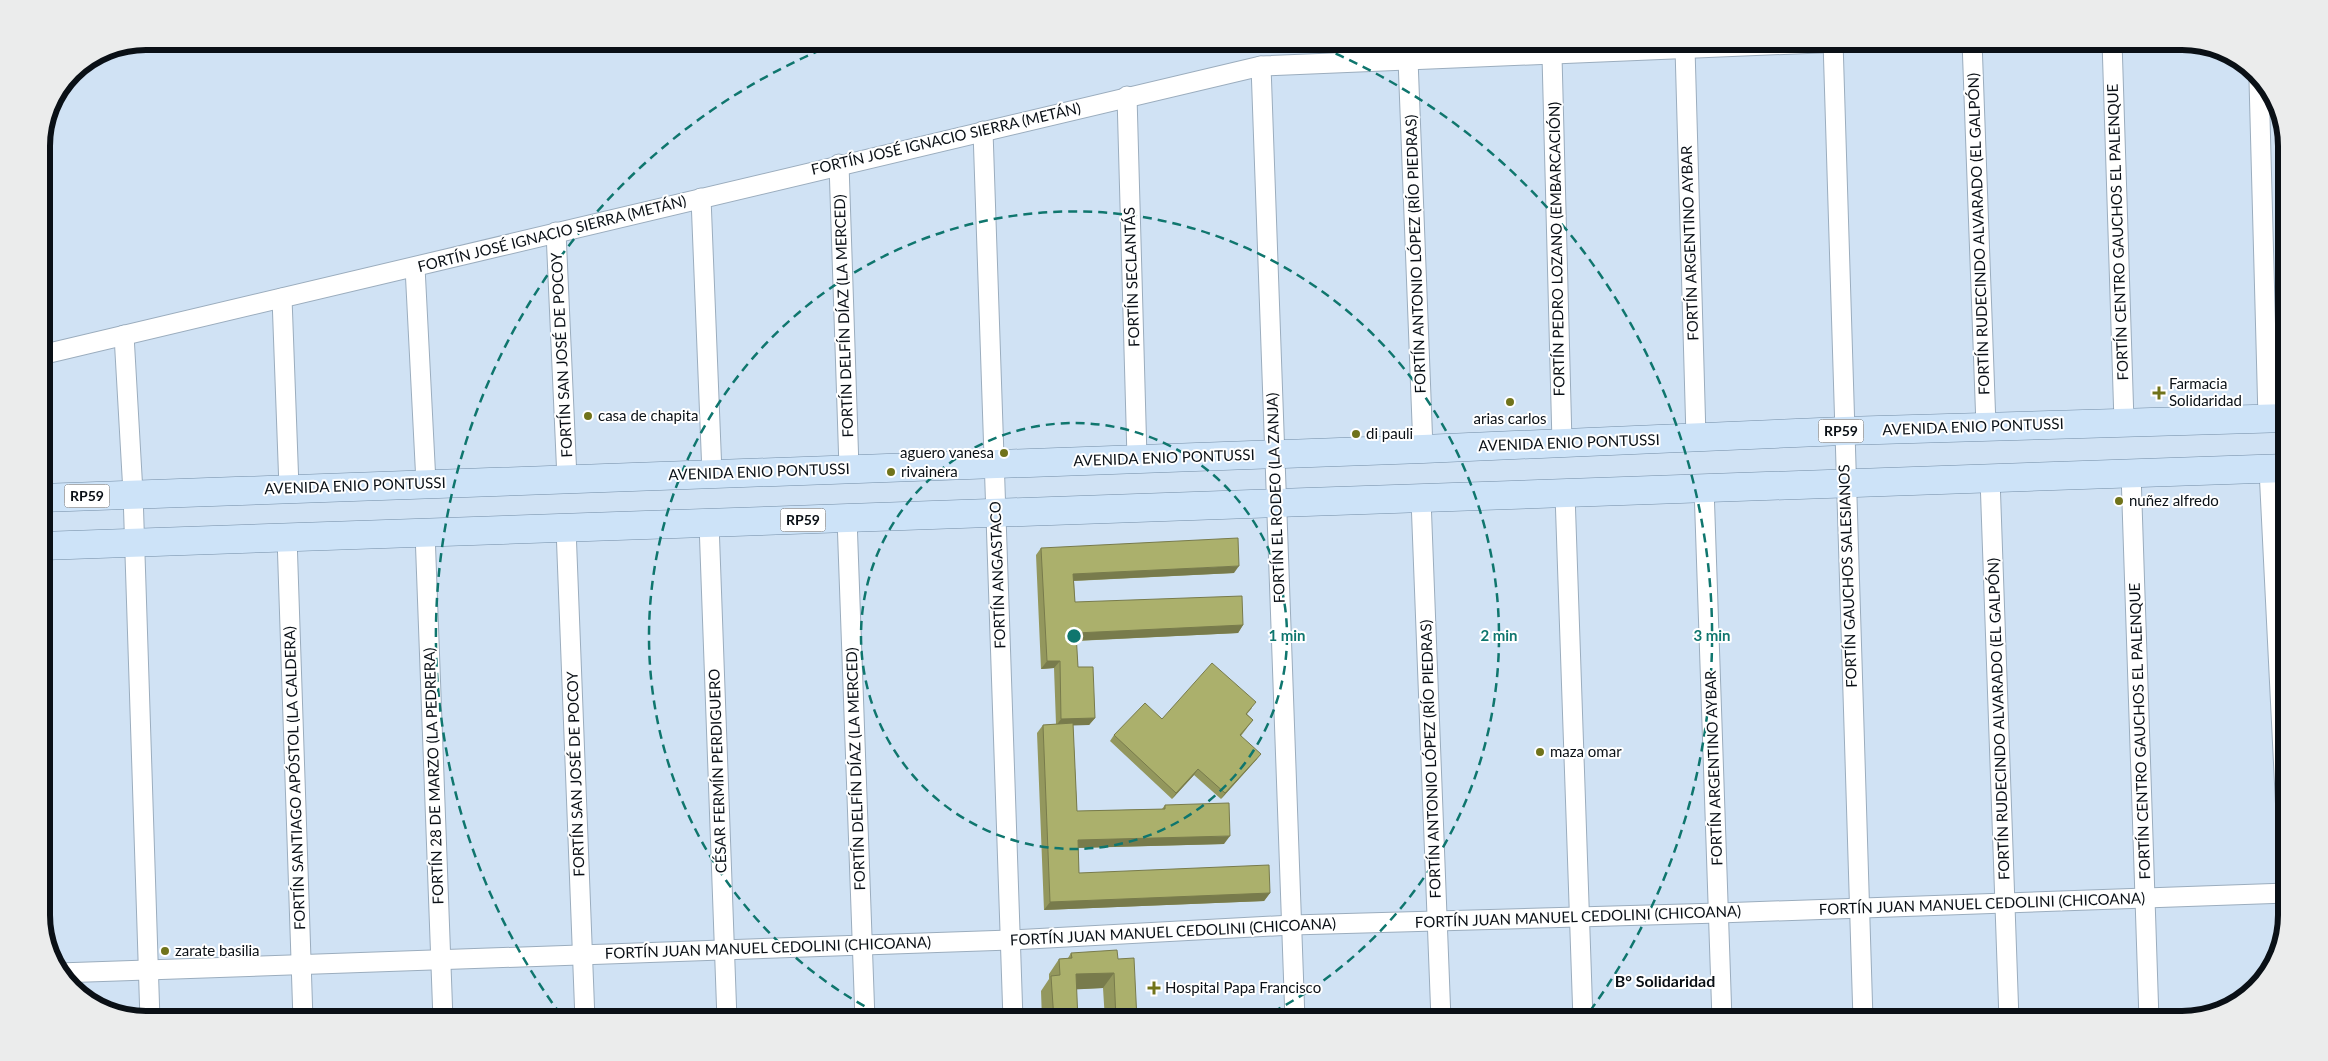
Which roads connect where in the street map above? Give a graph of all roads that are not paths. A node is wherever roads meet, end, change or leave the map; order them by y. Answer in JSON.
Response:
{"nodes":[{"id":1,"x":1436,"y":50,"type":"edge"},
{"id":2,"x":1583,"y":50,"type":"edge"},
{"id":3,"x":1684,"y":50,"type":"edge"},
{"id":4,"x":1833,"y":50,"type":"edge"},
{"id":5,"x":1972,"y":50,"type":"edge"},
{"id":6,"x":2112,"y":50,"type":"edge"},
{"id":7,"x":1552,"y":56,"type":"junction"},
{"id":8,"x":1408,"y":59,"type":"junction"},
{"id":9,"x":1261,"y":66,"type":"junction"},
{"id":10,"x":2260,"y":90,"type":"edge"},
{"id":11,"x":1127,"y":96,"type":"junction"},
{"id":12,"x":982,"y":130,"type":"junction"},
{"id":13,"x":839,"y":164,"type":"junction"},
{"id":14,"x":701,"y":198,"type":"junction"},
{"id":15,"x":556,"y":232,"type":"junction"},
{"id":16,"x":415,"y":267,"type":"junction"},
{"id":17,"x":282,"y":298,"type":"junction"},
{"id":18,"x":124,"y":335,"type":"junction"},
{"id":19,"x":50,"y":353,"type":"edge"},
{"id":20,"x":2277,"y":418,"type":"edge"},
{"id":21,"x":2124,"y":422,"type":"junction"},
{"id":22,"x":1986,"y":426,"type":"junction"},
{"id":23,"x":1844,"y":431,"type":"junction"},
{"id":24,"x":1696,"y":437,"type":"junction"},
{"id":25,"x":1562,"y":443,"type":"junction"},
{"id":26,"x":1423,"y":449,"type":"junction"},
{"id":27,"x":1275,"y":454,"type":"junction"},
{"id":28,"x":1137,"y":458,"type":"junction"},
{"id":29,"x":994,"y":463,"type":"junction"},
{"id":30,"x":849,"y":468,"type":"junction"},
{"id":31,"x":2278,"y":468,"type":"edge"},
{"id":32,"x":2131,"y":472,"type":"junction"},
{"id":33,"x":712,"y":474,"type":"junction"},
{"id":34,"x":1990,"y":478,"type":"junction"},
{"id":35,"x":568,"y":479,"type":"junction"},
{"id":36,"x":426,"y":483,"type":"junction"},
{"id":37,"x":1845,"y":483,"type":"junction"},
{"id":38,"x":1704,"y":487,"type":"junction"},
{"id":39,"x":289,"y":488,"type":"junction"},
{"id":40,"x":133,"y":493,"type":"junction"},
{"id":41,"x":1565,"y":494,"type":"junction"},
{"id":42,"x":50,"y":498,"type":"edge"},
{"id":43,"x":1421,"y":499,"type":"junction"},
{"id":44,"x":1277,"y":504,"type":"junction"},
{"id":45,"x":995,"y":513,"type":"junction"},
{"id":46,"x":847,"y":518,"type":"junction"},
{"id":47,"x":708,"y":523,"type":"junction"},
{"id":48,"x":566,"y":528,"type":"junction"},
{"id":49,"x":425,"y":532,"type":"junction"},
{"id":50,"x":286,"y":537,"type":"junction"},
{"id":51,"x":134,"y":542,"type":"junction"},
{"id":52,"x":50,"y":546,"type":"edge"},
{"id":53,"x":2278,"y":893,"type":"edge"},
{"id":54,"x":2145,"y":898,"type":"junction"},
{"id":55,"x":2006,"y":902,"type":"junction"},
{"id":56,"x":1859,"y":908,"type":"junction"},
{"id":57,"x":1719,"y":913,"type":"junction"},
{"id":58,"x":1579,"y":918,"type":"junction"},
{"id":59,"x":1437,"y":922,"type":"junction"},
{"id":60,"x":1292,"y":925,"type":"junction"},
{"id":61,"x":1010,"y":940,"type":"junction"},
{"id":62,"x":862,"y":944,"type":"junction"},
{"id":63,"x":724,"y":948,"type":"junction"},
{"id":64,"x":582,"y":955,"type":"junction"},
{"id":65,"x":440,"y":960,"type":"junction"},
{"id":66,"x":301,"y":965,"type":"junction"},
{"id":67,"x":148,"y":970,"type":"junction"},
{"id":68,"x":70,"y":973,"type":"edge"},
{"id":69,"x":150,"y":1011,"type":"edge"},
{"id":70,"x":303,"y":1011,"type":"edge"},
{"id":71,"x":443,"y":1011,"type":"edge"},
{"id":72,"x":585,"y":1011,"type":"edge"},
{"id":73,"x":727,"y":1011,"type":"edge"},
{"id":74,"x":865,"y":1011,"type":"edge"},
{"id":75,"x":1013,"y":1011,"type":"edge"},
{"id":76,"x":1295,"y":1011,"type":"edge"},
{"id":77,"x":1441,"y":1011,"type":"edge"},
{"id":78,"x":1583,"y":1011,"type":"edge"},
{"id":79,"x":1722,"y":1011,"type":"edge"},
{"id":80,"x":1863,"y":1011,"type":"edge"},
{"id":81,"x":2009,"y":1011,"type":"edge"},
{"id":82,"x":2149,"y":1011,"type":"edge"}],
"edges":[{"from":1,"to":7,"type":"street","name":"FORTÍN JOSÉ IGNACIO SIERRA (METÁN)"},
{"from":1,"to":8,"type":"street","name":"FORTÍN JOSÉ IGNACIO SIERRA (METÁN)"},
{"from":2,"to":7,"type":"street","name":"FORTÍN JOSÉ IGNACIO SIERRA (METÁN)"},
{"from":3,"to":24,"type":"street","name":"FORTÍN ARGENTINO AYBAR"},
{"from":4,"to":23,"type":"street","name":"FORTÍN GAUCHOS SALESIANOS"},
{"from":5,"to":22,"type":"street","name":"FORTÍN RUDECINDO ALVARADO (EL GALPÓN)"},
{"from":6,"to":21,"type":"street","name":"FORTÍN CENTRO GAUCHOS EL PALENQUE"},
{"from":7,"to":25,"type":"street","name":"FORTÍN PEDRO LOZANO (EMBARCACIÓN)"},
{"from":8,"to":9,"type":"street","name":"FORTÍN JOSÉ IGNACIO SIERRA (METÁN)"},
{"from":8,"to":26,"type":"street","name":"FORTÍN ANTONIO LÓPEZ (RÍO PIEDRAS)"},
{"from":9,"to":11,"type":"street","name":"FORTÍN JOSÉ IGNACIO SIERRA (METÁN)"},
{"from":9,"to":27,"type":"street","name":"FORTÍN EL RODEO (LA ZANJA)"},
{"from":10,"to":20,"type":"street"},
{"from":11,"to":12,"type":"street","name":"FORTÍN JOSÉ IGNACIO SIERRA (METÁN)"},
{"from":11,"to":28,"type":"street","name":"FORTÍN SECLANTÁS"},
{"from":12,"to":13,"type":"street","name":"FORTÍN JOSÉ IGNACIO SIERRA (METÁN)"},
{"from":12,"to":29,"type":"street","name":"FORTÍN ANGASTACO"},
{"from":13,"to":14,"type":"street","name":"FORTÍN JOSÉ IGNACIO SIERRA (METÁN)"},
{"from":13,"to":30,"type":"street","name":"FORTÍN DELFÍN DÍAZ (LA MERCED)"},
{"from":14,"to":15,"type":"street","name":"FORTÍN JOSÉ IGNACIO SIERRA (METÁN)"},
{"from":14,"to":33,"type":"street"},
{"from":15,"to":16,"type":"street","name":"FORTÍN JOSÉ IGNACIO SIERRA (METÁN)"},
{"from":15,"to":35,"type":"street","name":"FORTÍN SAN JOSÉ DE POCOY"},
{"from":16,"to":17,"type":"street","name":"FORTÍN JOSÉ IGNACIO SIERRA (METÁN)"},
{"from":16,"to":36,"type":"street"},
{"from":17,"to":18,"type":"street","name":"FORTÍN JOSÉ IGNACIO SIERRA (METÁN)"},
{"from":17,"to":39,"type":"street"},
{"from":18,"to":19,"type":"street","name":"FORTÍN JOSÉ IGNACIO SIERRA (METÁN)"},
{"from":18,"to":40,"type":"street"},
{"from":20,"to":21,"type":"main road","name":"AVENIDA ENIO PONTUSSI","number":"RP59"},
{"from":21,"to":22,"type":"main road","name":"AVENIDA ENIO PONTUSSI","number":"RP59"},
{"from":22,"to":23,"type":"main road","name":"AVENIDA ENIO PONTUSSI","number":"RP59"},
{"from":23,"to":24,"type":"main road","name":"AVENIDA ENIO PONTUSSI","number":"RP59"},
{"from":23,"to":37,"type":"street","name":"FORTÍN GAUCHOS SALESIANOS"},
{"from":24,"to":25,"type":"main road","name":"AVENIDA ENIO PONTUSSI","number":"RP59"},
{"from":25,"to":26,"type":"main road","name":"AVENIDA ENIO PONTUSSI","number":"RP59"},
{"from":26,"to":27,"type":"main road","name":"AVENIDA ENIO PONTUSSI","number":"RP59"},
{"from":27,"to":28,"type":"main road","name":"AVENIDA ENIO PONTUSSI","number":"RP59"},
{"from":27,"to":44,"type":"street","name":"FORTÍN EL RODEO (LA ZANJA)"},
{"from":28,"to":29,"type":"main road","name":"AVENIDA ENIO PONTUSSI","number":"RP59"},
{"from":29,"to":30,"type":"main road","name":"AVENIDA ENIO PONTUSSI","number":"RP59"},
{"from":29,"to":45,"type":"street","name":"FORTÍN ANGASTACO"},
{"from":30,"to":33,"type":"main road","name":"AVENIDA ENIO PONTUSSI","number":"RP59"},
{"from":31,"to":32,"type":"main road","number":"RP59"},
{"from":32,"to":34,"type":"main road","number":"RP59"},
{"from":32,"to":54,"type":"street","name":"FORTÍN CENTRO GAUCHOS EL PALENQUE"},
{"from":33,"to":35,"type":"main road","name":"AVENIDA ENIO PONTUSSI","number":"RP59"},
{"from":34,"to":37,"type":"main road","number":"RP59"},
{"from":34,"to":55,"type":"street","name":"FORTÍN RUDECINDO ALVARADO (EL GALPÓN)"},
{"from":35,"to":36,"type":"main road","name":"AVENIDA ENIO PONTUSSI","number":"RP59"},
{"from":36,"to":39,"type":"main road","name":"AVENIDA ENIO PONTUSSI","number":"RP59"},
{"from":37,"to":38,"type":"main road","number":"RP59"},
{"from":37,"to":56,"type":"street","name":"FORTÍN GAUCHOS SALESIANOS"},
{"from":38,"to":41,"type":"main road","number":"RP59"},
{"from":38,"to":57,"type":"street","name":"FORTÍN ARGENTINO AYBAR"},
{"from":39,"to":40,"type":"main road","name":"AVENIDA ENIO PONTUSSI","number":"RP59"},
{"from":40,"to":42,"type":"main road","name":"AVENIDA ENIO PONTUSSI","number":"RP59"},
{"from":40,"to":51,"type":"street"},
{"from":41,"to":43,"type":"main road","number":"RP59"},
{"from":41,"to":58,"type":"street"},
{"from":43,"to":44,"type":"main road","number":"RP59"},
{"from":43,"to":59,"type":"street","name":"FORTÍN ANTONIO LÓPEZ (RÍO PIEDRAS)"},
{"from":44,"to":45,"type":"main road","number":"RP59"},
{"from":44,"to":60,"type":"street","name":"FORTÍN EL RODEO (LA ZANJA)"},
{"from":45,"to":46,"type":"main road","number":"RP59"},
{"from":45,"to":61,"type":"street","name":"FORTÍN ANGASTACO"},
{"from":46,"to":47,"type":"main road","number":"RP59"},
{"from":46,"to":62,"type":"street","name":"FORTÍN DELFÍN DÍAZ (LA MERCED)"},
{"from":47,"to":48,"type":"main road","number":"RP59"},
{"from":47,"to":63,"type":"street","name":"CÉSAR FERMÍN PERDIGUERO"},
{"from":48,"to":49,"type":"main road","number":"RP59"},
{"from":48,"to":64,"type":"street","name":"FORTÍN SAN JOSÉ DE POCOY"},
{"from":49,"to":50,"type":"main road","number":"RP59"},
{"from":49,"to":65,"type":"street","name":"FORTÍN 28 DE MARZO (LA PEDRERA)"},
{"from":50,"to":51,"type":"main road","number":"RP59"},
{"from":50,"to":66,"type":"street","name":"FORTÍN SANTIAGO APÓSTOL (LA CALDERA)"},
{"from":51,"to":52,"type":"main road","number":"RP59"},
{"from":51,"to":67,"type":"street"},
{"from":53,"to":54,"type":"street","name":"FORTÍN JUAN MANUEL CEDOLINI (CHICOANA)"},
{"from":54,"to":55,"type":"street","name":"FORTÍN JUAN MANUEL CEDOLINI (CHICOANA)"},
{"from":54,"to":82,"type":"street","name":"FORTÍN CENTRO GAUCHOS EL PALENQUE"},
{"from":55,"to":56,"type":"street","name":"FORTÍN JUAN MANUEL CEDOLINI (CHICOANA)"},
{"from":55,"to":81,"type":"street","name":"FORTÍN RUDECINDO ALVARADO (EL GALPÓN)"},
{"from":56,"to":57,"type":"street","name":"FORTÍN JUAN MANUEL CEDOLINI (CHICOANA)"},
{"from":56,"to":80,"type":"street","name":"FORTÍN GAUCHOS SALESIANOS"},
{"from":57,"to":58,"type":"street","name":"FORTÍN JUAN MANUEL CEDOLINI (CHICOANA)"},
{"from":57,"to":79,"type":"street","name":"FORTÍN ARGENTINO AYBAR"},
{"from":58,"to":59,"type":"street","name":"FORTÍN JUAN MANUEL CEDOLINI (CHICOANA)"},
{"from":58,"to":78,"type":"street"},
{"from":59,"to":60,"type":"street","name":"FORTÍN JUAN MANUEL CEDOLINI (CHICOANA)"},
{"from":59,"to":77,"type":"street","name":"FORTÍN ANTONIO LÓPEZ (RÍO PIEDRAS)"},
{"from":60,"to":61,"type":"street","name":"FORTÍN JUAN MANUEL CEDOLINI (CHICOANA)"},
{"from":60,"to":76,"type":"street","name":"FORTÍN EL RODEO (LA ZANJA)"},
{"from":61,"to":62,"type":"street","name":"FORTÍN JUAN MANUEL CEDOLINI (CHICOANA)"},
{"from":61,"to":75,"type":"street","name":"FORTÍN ANGASTACO"},
{"from":62,"to":63,"type":"street","name":"FORTÍN JUAN MANUEL CEDOLINI (CHICOANA)"},
{"from":62,"to":74,"type":"street","name":"FORTÍN DELFÍN DÍAZ (LA MERCED)"},
{"from":63,"to":64,"type":"street","name":"FORTÍN JUAN MANUEL CEDOLINI (CHICOANA)"},
{"from":63,"to":73,"type":"street","name":"CÉSAR FERMÍN PERDIGUERO"},
{"from":64,"to":65,"type":"street","name":"FORTÍN JUAN MANUEL CEDOLINI (CHICOANA)"},
{"from":64,"to":72,"type":"street","name":"FORTÍN SAN JOSÉ DE POCOY"},
{"from":65,"to":66,"type":"street","name":"FORTÍN JUAN MANUEL CEDOLINI (CHICOANA)"},
{"from":65,"to":71,"type":"street","name":"FORTÍN 28 DE MARZO (LA PEDRERA)"},
{"from":66,"to":67,"type":"street","name":"FORTÍN JUAN MANUEL CEDOLINI (CHICOANA)"},
{"from":66,"to":70,"type":"street","name":"FORTÍN SANTIAGO APÓSTOL (LA CALDERA)"},
{"from":67,"to":68,"type":"street","name":"FORTÍN JUAN MANUEL CEDOLINI (CHICOANA)"},
{"from":67,"to":69,"type":"street"}]}
